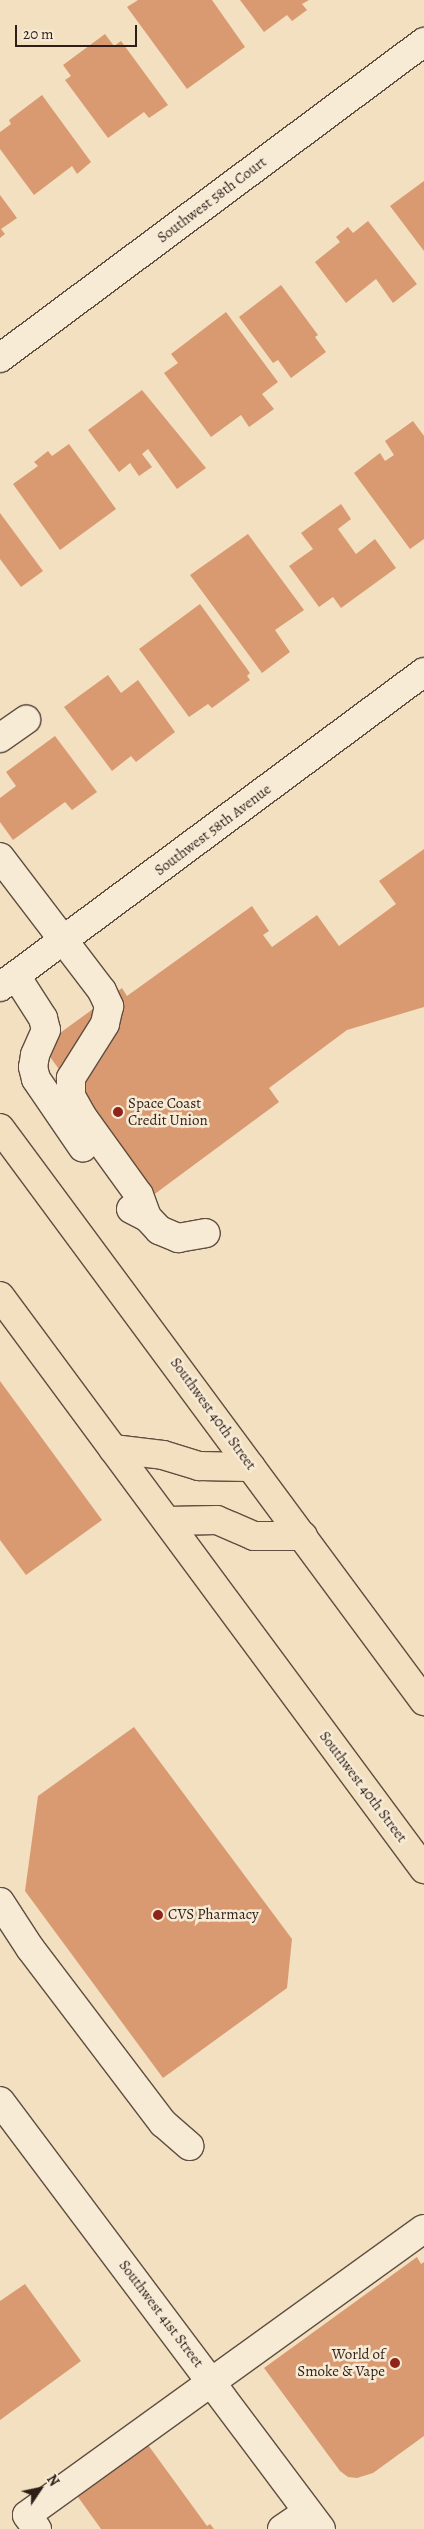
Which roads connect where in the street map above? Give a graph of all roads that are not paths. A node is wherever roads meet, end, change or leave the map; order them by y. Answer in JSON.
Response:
{"nodes":[{"id":1,"x":424,"y":42,"type":"edge"},
{"id":2,"x":0,"y":358,"type":"edge"},
{"id":3,"x":424,"y":672,"type":"edge"},
{"id":4,"x":26,"y":720,"type":"dead end"},
{"id":5,"x":0,"y":738,"type":"edge"},
{"id":6,"x":0,"y":857,"type":"edge"},
{"id":7,"x":63,"y":943,"type":"junction"},
{"id":8,"x":8,"y":981,"type":"edge"},
{"id":9,"x":0,"y":1128,"type":"edge"},
{"id":10,"x":147,"y":1217,"type":"junction"},
{"id":11,"x":206,"y":1233,"type":"dead end"},
{"id":12,"x":2,"y":1301,"type":"edge"},
{"id":13,"x":113,"y":1449,"type":"junction"},
{"id":14,"x":251,"y":1467,"type":"junction"},
{"id":15,"x":167,"y":1521,"type":"junction"},
{"id":16,"x":303,"y":1536,"type":"junction"},
{"id":17,"x":424,"y":1701,"type":"edge"},
{"id":18,"x":424,"y":1869,"type":"edge"},
{"id":19,"x":0,"y":1902,"type":"edge"},
{"id":20,"x":0,"y":2101,"type":"edge"},
{"id":21,"x":189,"y":2146,"type":"dead end"},
{"id":22,"x":424,"y":2229,"type":"edge"},
{"id":23,"x":212,"y":2382,"type":"junction"},
{"id":24,"x":314,"y":2520,"type":"edge"},
{"id":25,"x":37,"y":2529,"type":"edge"},
{"id":26,"x":282,"y":2529,"type":"edge"}],
"edges":[{"from":1,"to":2,"type":"street","name":"Southwest 58th Court"},
{"from":3,"to":7,"type":"street","name":"Southwest 58th Avenue"},
{"from":4,"to":5,"type":"street"},
{"from":6,"to":7,"type":"street"},
{"from":7,"to":8,"type":"street","name":"Southwest 58th Avenue"},
{"from":7,"to":10,"type":"street"},
{"from":8,"to":10,"type":"street"},
{"from":9,"to":14,"type":"main road","name":"Southwest 40th Street"},
{"from":10,"to":11,"type":"street"},
{"from":12,"to":13,"type":"main road","name":"Southwest 40th Street"},
{"from":13,"to":14,"type":"main road"},
{"from":13,"to":15,"type":"main road","name":"Southwest 40th Street"},
{"from":14,"to":16,"type":"main road","name":"Southwest 40th Street"},
{"from":15,"to":16,"type":"main road"},
{"from":15,"to":18,"type":"main road","name":"Southwest 40th Street"},
{"from":16,"to":17,"type":"main road","name":"Southwest 40th Street"},
{"from":19,"to":21,"type":"street"},
{"from":20,"to":23,"type":"street","name":"Southwest 41st Street"},
{"from":22,"to":23,"type":"street"},
{"from":23,"to":24,"type":"street","name":"Southwest 41st Street"},
{"from":23,"to":25,"type":"street"},
{"from":24,"to":26,"type":"street"}]}
